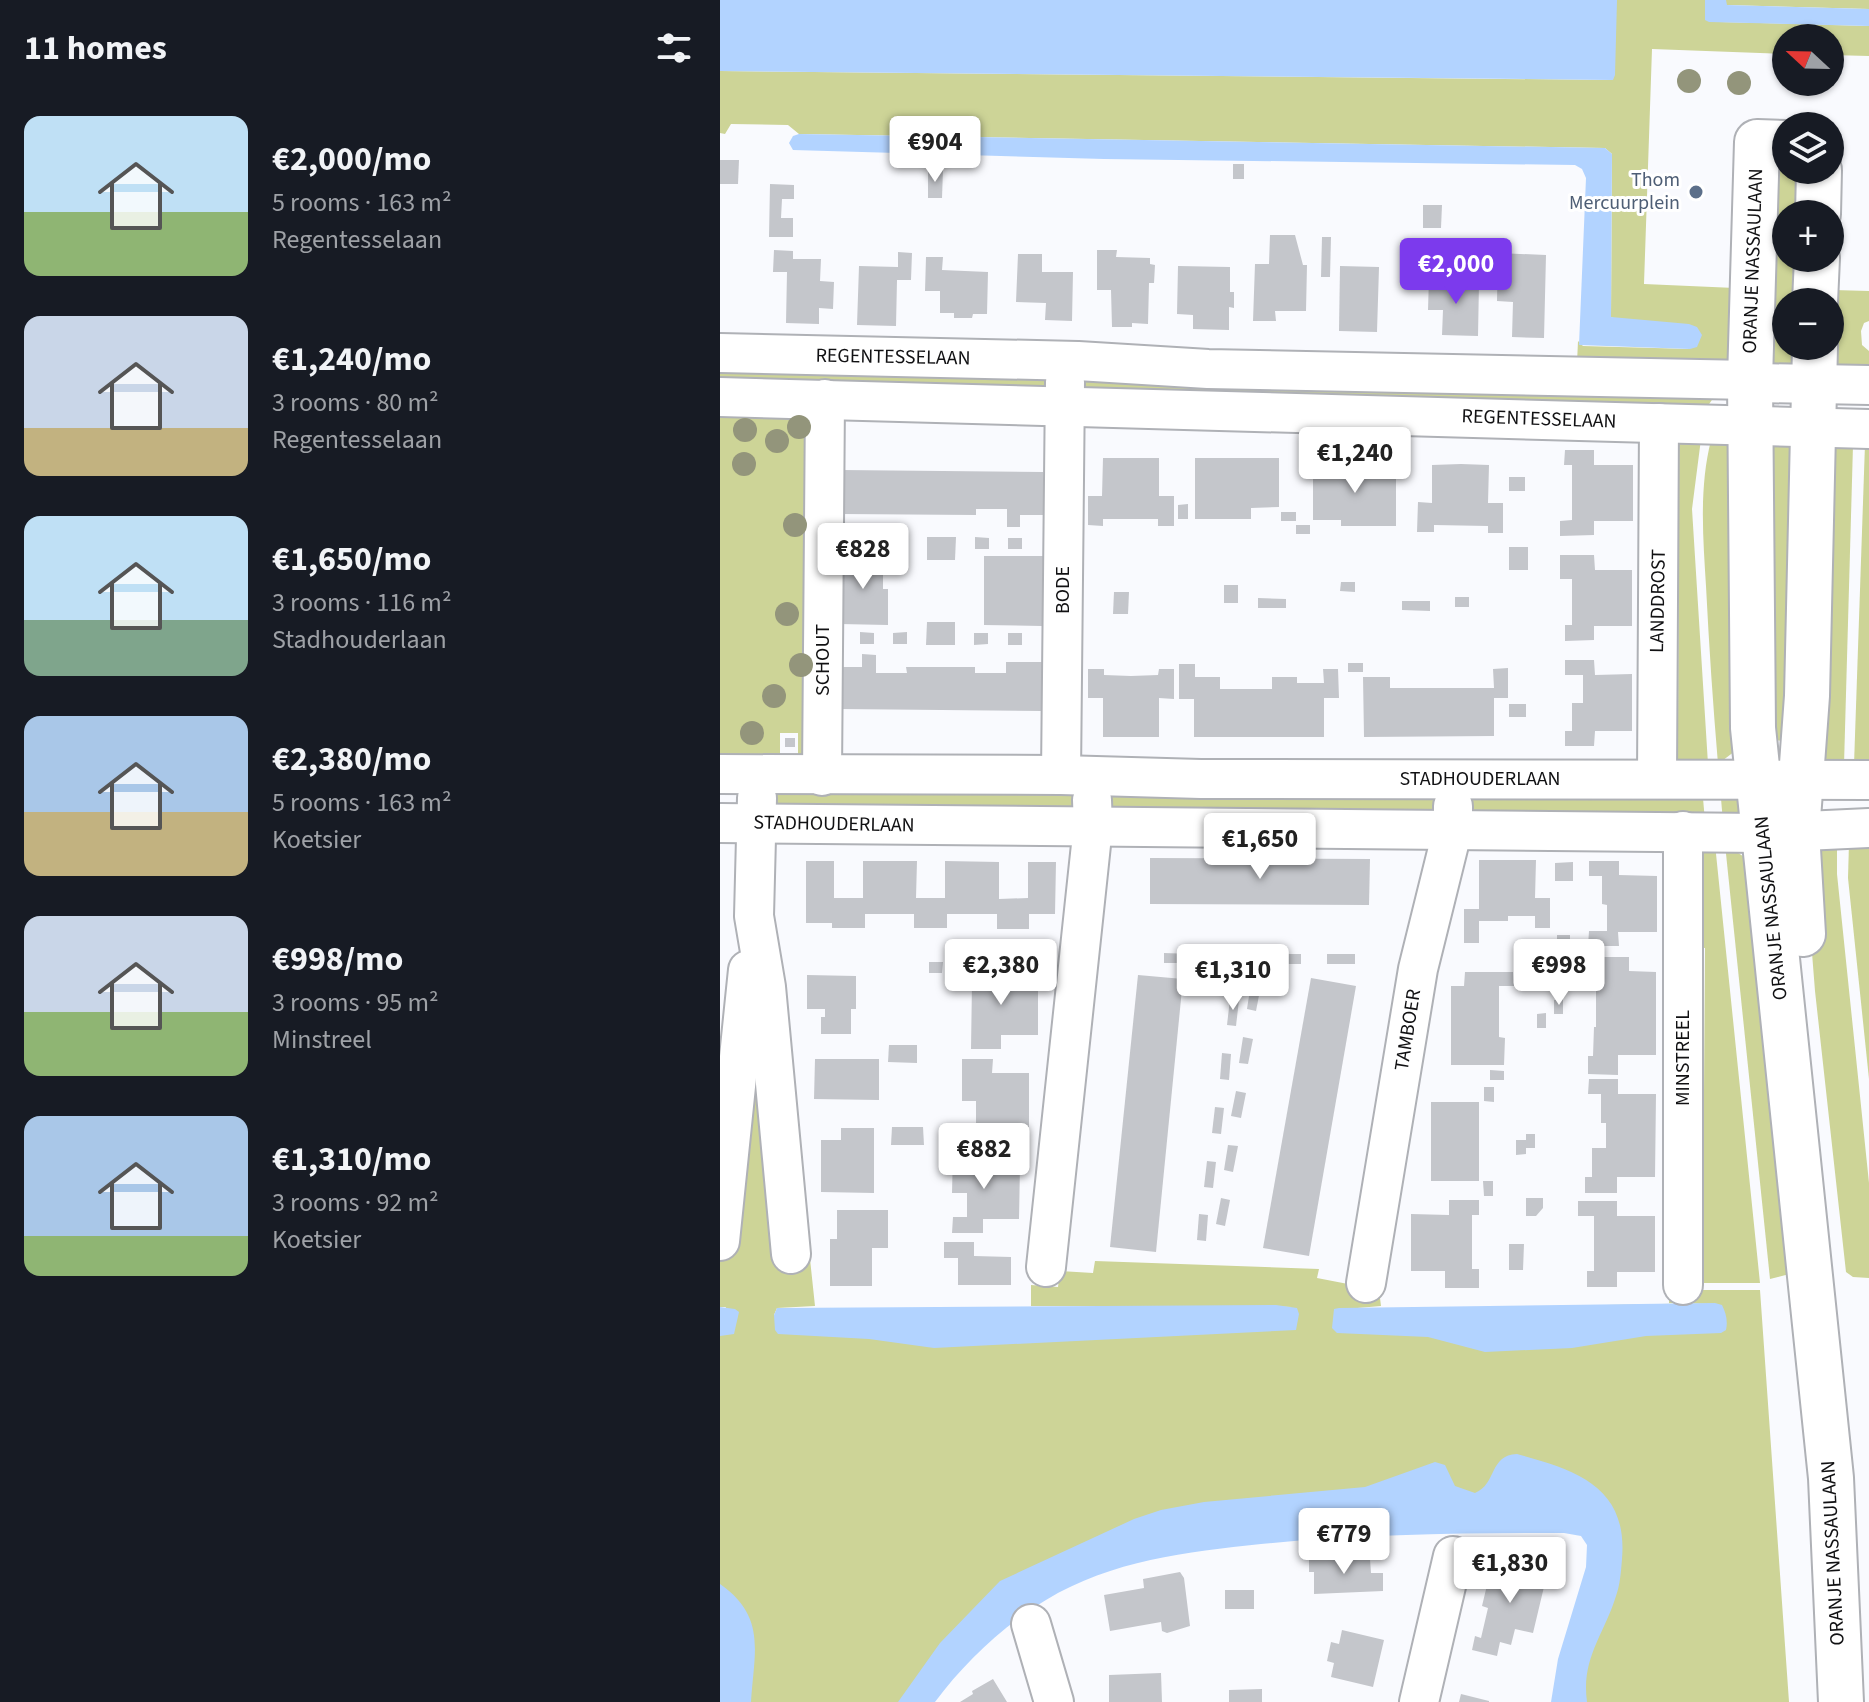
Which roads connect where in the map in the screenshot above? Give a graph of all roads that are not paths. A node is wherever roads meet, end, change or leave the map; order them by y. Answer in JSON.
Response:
{"nodes":[{"id":1,"x":1772,"y":143,"type":"edge"},
{"id":2,"x":720,"y":353,"type":"edge"},
{"id":3,"x":1066,"y":360,"type":"junction"},
{"id":4,"x":1750,"y":380,"type":"junction"},
{"id":5,"x":1814,"y":385,"type":"edge"},
{"id":6,"x":1869,"y":385,"type":"edge"},
{"id":7,"x":720,"y":397,"type":"edge"},
{"id":8,"x":825,"y":399,"type":"junction"},
{"id":9,"x":1064,"y":406,"type":"junction"},
{"id":10,"x":1659,"y":423,"type":"junction"},
{"id":11,"x":1734,"y":424,"type":"junction"},
{"id":12,"x":1869,"y":429,"type":"edge"},
{"id":13,"x":738,"y":775,"type":"edge"},
{"id":14,"x":822,"y":776,"type":"junction"},
{"id":15,"x":1076,"y":776,"type":"junction"},
{"id":16,"x":1454,"y":779,"type":"junction"},
{"id":17,"x":1657,"y":779,"type":"junction"},
{"id":18,"x":1780,"y":780,"type":"junction"},
{"id":19,"x":1869,"y":780,"type":"edge"},
{"id":20,"x":738,"y":823,"type":"edge"},
{"id":21,"x":1093,"y":826,"type":"junction"},
{"id":22,"x":1453,"y":828,"type":"junction"},
{"id":23,"x":1869,"y":828,"type":"edge"},
{"id":24,"x":1683,"y":831,"type":"junction"},
{"id":25,"x":1780,"y":832,"type":"junction"},
{"id":26,"x":754,"y":916,"type":"junction"},
{"id":27,"x":720,"y":1241,"type":"edge"},
{"id":28,"x":791,"y":1254,"type":"dead end"},
{"id":29,"x":1046,"y":1267,"type":"dead end"},
{"id":30,"x":1366,"y":1283,"type":"dead end"},
{"id":31,"x":1683,"y":1285,"type":"dead end"},
{"id":32,"x":1453,"y":1556,"type":"dead end"},
{"id":33,"x":1031,"y":1624,"type":"dead end"},
{"id":34,"x":1869,"y":1665,"type":"edge"},
{"id":35,"x":1054,"y":1702,"type":"edge"},
{"id":36,"x":1419,"y":1702,"type":"edge"},
{"id":37,"x":1841,"y":1702,"type":"edge"}],
"edges":[{"from":1,"to":4,"type":"street","name":"ORANJE NASSAULAAN"},
{"from":2,"to":3,"type":"street","name":"REGENTESSELAAN"},
{"from":3,"to":4,"type":"street","name":"REGENTESSELAAN"},
{"from":3,"to":9,"type":"street"},
{"from":4,"to":5,"type":"street","name":"REGENTESSELAAN"},
{"from":4,"to":11,"type":"street","name":"ORANJE NASSAULAAN"},
{"from":5,"to":6,"type":"street","name":"REGENTESSELAAN"},
{"from":5,"to":11,"type":"street","name":"REGENTESSELAAN"},
{"from":5,"to":12,"type":"street","name":"REGENTESSELAAN"},
{"from":5,"to":18,"type":"street","name":"ORANJE NASSAULAAN"},
{"from":7,"to":8,"type":"street","name":"REGENTESSELAAN"},
{"from":8,"to":9,"type":"street","name":"REGENTESSELAAN"},
{"from":8,"to":14,"type":"street","name":"SCHOUT"},
{"from":9,"to":10,"type":"street","name":"REGENTESSELAAN"},
{"from":9,"to":15,"type":"street","name":"BODE"},
{"from":10,"to":11,"type":"street","name":"REGENTESSELAAN"},
{"from":10,"to":17,"type":"street","name":"LANDDROST"},
{"from":11,"to":18,"type":"street","name":"ORANJE NASSAULAAN"},
{"from":13,"to":14,"type":"street","name":"STADHOUDERLAAN"},
{"from":13,"to":20,"type":"street"},
{"from":14,"to":15,"type":"street","name":"STADHOUDERLAAN"},
{"from":15,"to":16,"type":"street","name":"STADHOUDERLAAN"},
{"from":15,"to":21,"type":"street"},
{"from":16,"to":17,"type":"street","name":"STADHOUDERLAAN"},
{"from":16,"to":22,"type":"street","name":"TAMBOER"},
{"from":17,"to":18,"type":"street","name":"STADHOUDERLAAN"},
{"from":18,"to":19,"type":"street","name":"STADHOUDERLAAN"},
{"from":18,"to":25,"type":"street","name":"ORANJE NASSAULAAN"},
{"from":20,"to":21,"type":"street","name":"STADHOUDERLAAN"},
{"from":20,"to":26,"type":"street"},
{"from":21,"to":22,"type":"street","name":"STADHOUDERLAAN"},
{"from":21,"to":29,"type":"street"},
{"from":22,"to":24,"type":"street","name":"STADHOUDERLAAN"},
{"from":22,"to":30,"type":"street","name":"TAMBOER"},
{"from":23,"to":25,"type":"street","name":"STADHOUDERLAAN"},
{"from":24,"to":25,"type":"street","name":"STADHOUDERLAAN"},
{"from":24,"to":31,"type":"street","name":"MINSTREEL"},
{"from":25,"to":34,"type":"street","name":"ORANJE NASSAULAAN"},
{"from":25,"to":37,"type":"street","name":"ORANJE NASSAULAAN"},
{"from":26,"to":27,"type":"street"},
{"from":26,"to":28,"type":"street"},
{"from":32,"to":36,"type":"street"},
{"from":33,"to":35,"type":"street"}]}
